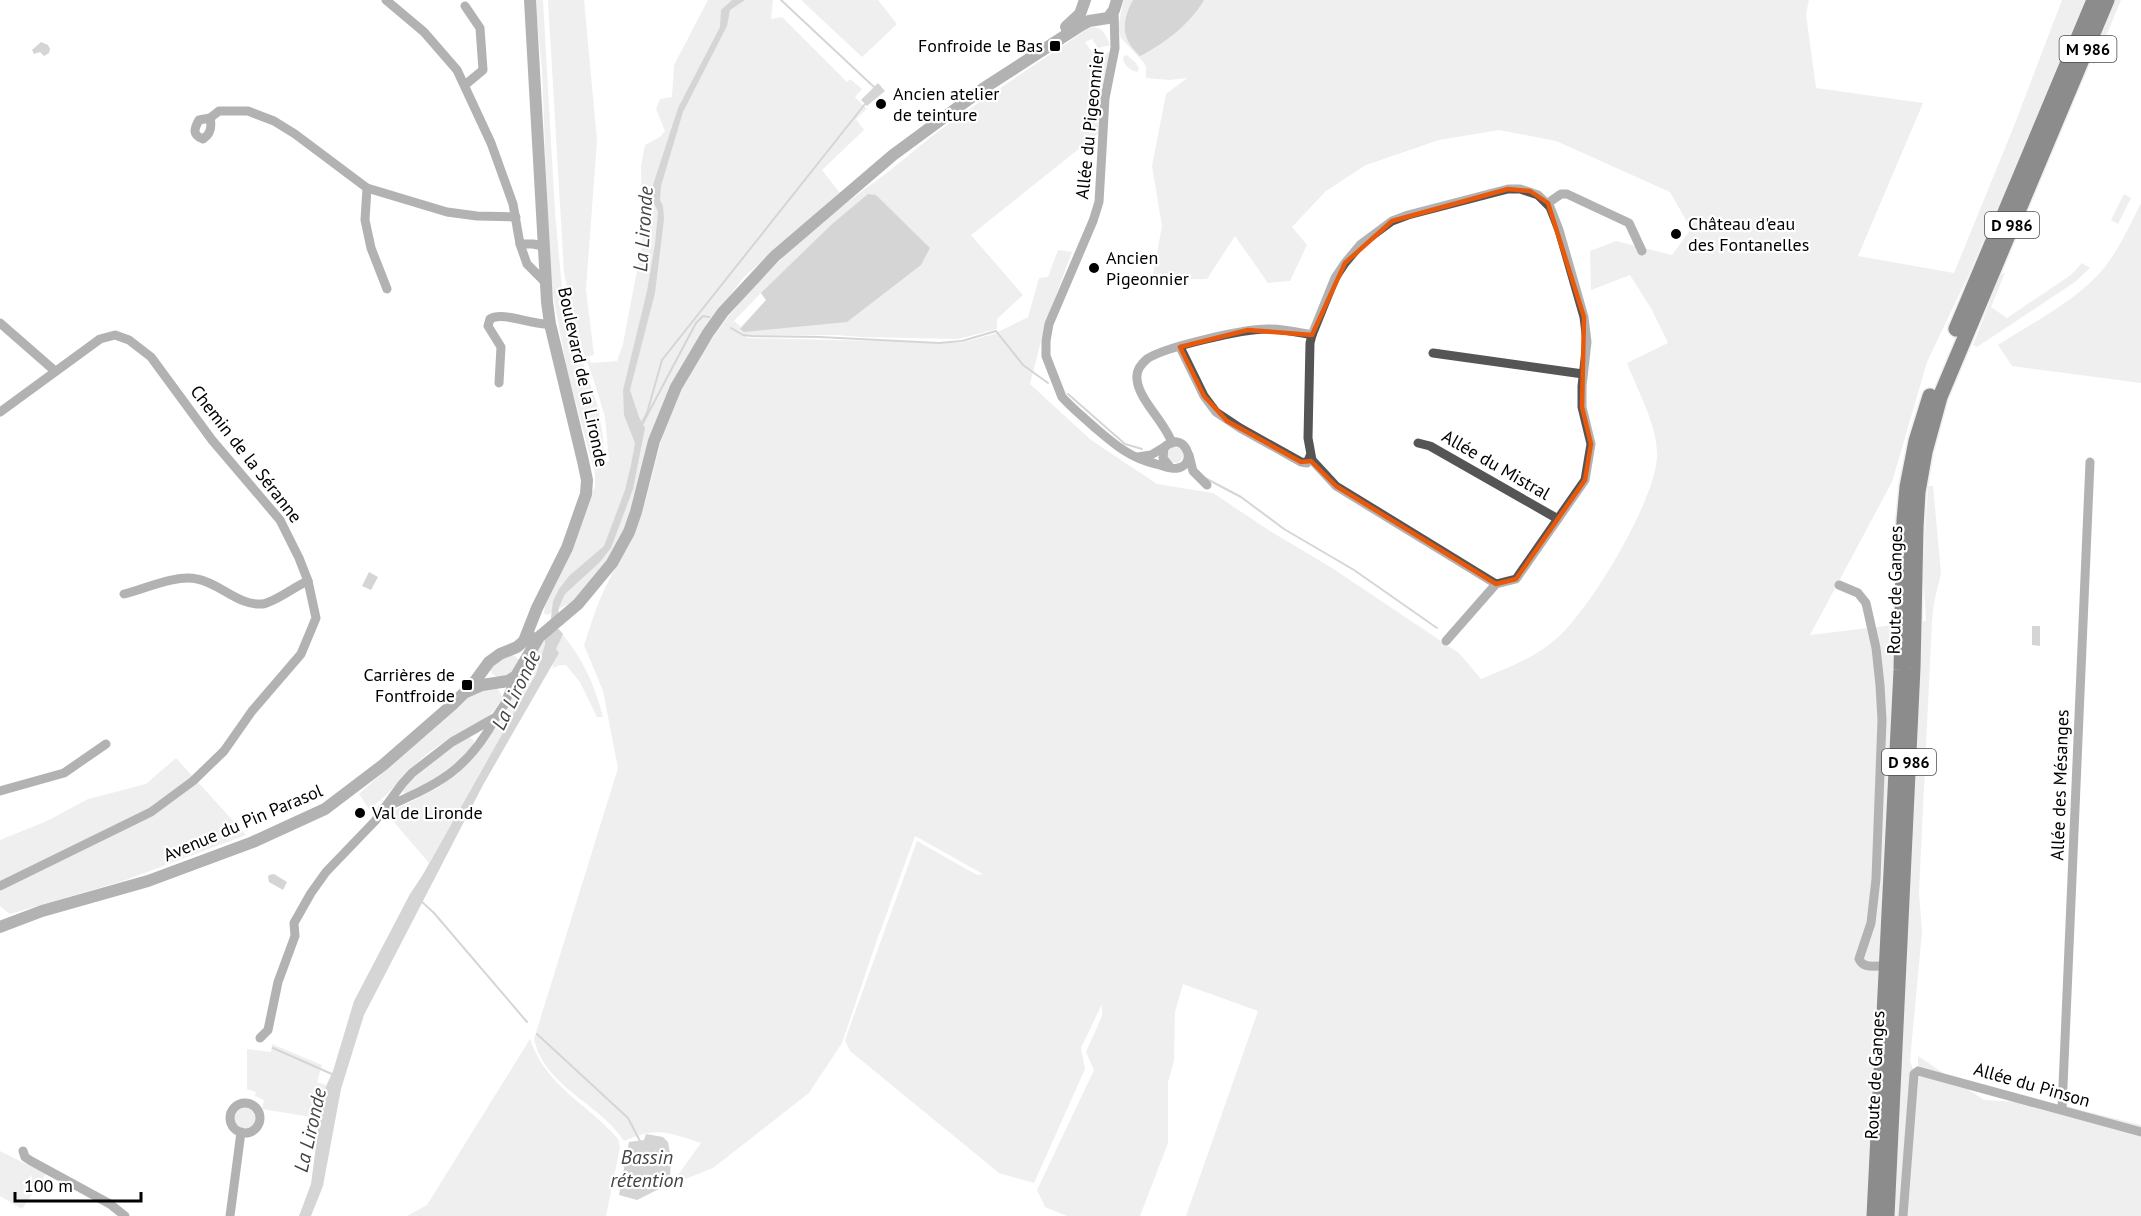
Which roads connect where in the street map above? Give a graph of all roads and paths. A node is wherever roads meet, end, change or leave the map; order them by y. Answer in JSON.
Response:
{"nodes":[{"id":1,"x":386,"y":0,"type":"edge"},
{"id":2,"x":530,"y":0,"type":"edge"},
{"id":3,"x":2094,"y":0,"type":"edge"},
{"id":4,"x":2109,"y":0,"type":"edge"},
{"id":5,"x":1084,"y":2,"type":"edge"},
{"id":6,"x":1115,"y":5,"type":"edge"},
{"id":7,"x":465,"y":6,"type":"dead end"},
{"id":8,"x":1098,"y":20,"type":"junction"},
{"id":9,"x":1114,"y":36,"type":"junction"},
{"id":10,"x":1035,"y":53,"type":"junction"},
{"id":11,"x":465,"y":85,"type":"junction"},
{"id":12,"x":210,"y":118,"type":"dead end"},
{"id":13,"x":367,"y":188,"type":"junction"},
{"id":14,"x":1548,"y":203,"type":"junction"},
{"id":15,"x":516,"y":217,"type":"junction"},
{"id":16,"x":520,"y":244,"type":"junction"},
{"id":17,"x":543,"y":246,"type":"junction"},
{"id":18,"x":1642,"y":251,"type":"dead end"},
{"id":19,"x":544,"y":281,"type":"junction"},
{"id":20,"x":387,"y":289,"type":"dead end"},
{"id":21,"x":0,"y":323,"type":"edge"},
{"id":22,"x":550,"y":324,"type":"junction"},
{"id":23,"x":1312,"y":334,"type":"junction"},
{"id":24,"x":1180,"y":347,"type":"junction"},
{"id":25,"x":1433,"y":352,"type":"dead end"},
{"id":26,"x":56,"y":371,"type":"junction"},
{"id":27,"x":1583,"y":374,"type":"junction"},
{"id":28,"x":499,"y":383,"type":"dead end"},
{"id":29,"x":0,"y":412,"type":"edge"},
{"id":30,"x":1418,"y":443,"type":"dead end"},
{"id":31,"x":1169,"y":444,"type":"junction"},
{"id":32,"x":1188,"y":453,"type":"junction"},
{"id":33,"x":1310,"y":456,"type":"junction"},
{"id":34,"x":1133,"y":457,"type":"junction"},
{"id":35,"x":2090,"y":462,"type":"dead end"},
{"id":36,"x":1172,"y":468,"type":"junction"},
{"id":37,"x":1558,"y":519,"type":"junction"},
{"id":38,"x":308,"y":581,"type":"junction"},
{"id":39,"x":1496,"y":584,"type":"junction"},
{"id":40,"x":1839,"y":585,"type":"dead end"},
{"id":41,"x":124,"y":594,"type":"dead end"},
{"id":42,"x":537,"y":608,"type":"junction"},
{"id":43,"x":544,"y":628,"type":"junction"},
{"id":44,"x":1446,"y":642,"type":"dead end"},
{"id":45,"x":527,"y":645,"type":"junction"},
{"id":46,"x":507,"y":651,"type":"junction"},
{"id":47,"x":524,"y":662,"type":"junction"},
{"id":48,"x":487,"y":665,"type":"junction"},
{"id":49,"x":516,"y":676,"type":"junction"},
{"id":50,"x":500,"y":682,"type":"junction"},
{"id":51,"x":466,"y":692,"type":"junction"},
{"id":52,"x":508,"y":696,"type":"junction"},
{"id":53,"x":496,"y":717,"type":"junction"},
{"id":54,"x":106,"y":744,"type":"dead end"},
{"id":55,"x":0,"y":791,"type":"edge"},
{"id":56,"x":382,"y":809,"type":"junction"},
{"id":57,"x":0,"y":886,"type":"edge"},
{"id":58,"x":1,"y":925,"type":"edge"},
{"id":59,"x":1887,"y":966,"type":"junction"},
{"id":60,"x":260,"y":1038,"type":"dead end"},
{"id":61,"x":2062,"y":1109,"type":"junction"},
{"id":62,"x":241,"y":1132,"type":"dead end"},
{"id":63,"x":2141,"y":1132,"type":"edge"},
{"id":64,"x":22,"y":1151,"type":"dead end"},
{"id":65,"x":125,"y":1216,"type":"edge"},
{"id":66,"x":230,"y":1216,"type":"edge"},
{"id":67,"x":1874,"y":1216,"type":"edge"},
{"id":68,"x":1887,"y":1216,"type":"edge"},
{"id":69,"x":1903,"y":1216,"type":"edge"}],
"edges":[{"from":1,"to":11,"type":"street"},
{"from":2,"to":17,"type":"street","name":"Boulevard de la Lironde"},
{"from":3,"to":59,"type":"main road","name":"Route de Ganges","number":"D 986"},
{"from":4,"to":68,"type":"main road","name":"Route de Ganges","number":"D 986"},
{"from":5,"to":8,"type":"street"},
{"from":5,"to":10,"type":"street"},
{"from":6,"to":8,"type":"street"},
{"from":6,"to":9,"type":"street","name":"Allée du Pigeonnier"},
{"from":7,"to":11,"type":"street"},
{"from":8,"to":9,"type":"street","name":"Allée du Pigeonnier"},
{"from":8,"to":10,"type":"street"},
{"from":9,"to":34,"type":"street","name":"Allée du Pigeonnier"},
{"from":10,"to":43,"type":"street"},
{"from":11,"to":15,"type":"street"},
{"from":12,"to":13,"type":"street"},
{"from":13,"to":15,"type":"street"},
{"from":13,"to":20,"type":"street"},
{"from":14,"to":18,"type":"street"},
{"from":14,"to":23,"type":"street"},
{"from":14,"to":27,"type":"street"},
{"from":15,"to":16,"type":"street"},
{"from":16,"to":17,"type":"street"},
{"from":16,"to":19,"type":"street"},
{"from":17,"to":19,"type":"street","name":"Boulevard de la Lironde"},
{"from":19,"to":22,"type":"street","name":"Boulevard de la Lironde"},
{"from":21,"to":26,"type":"street"},
{"from":22,"to":28,"type":"street"},
{"from":22,"to":42,"type":"street","name":"Boulevard de la Lironde"},
{"from":23,"to":24,"type":"street"},
{"from":23,"to":33,"type":"street"},
{"from":24,"to":31,"type":"street"},
{"from":24,"to":33,"type":"street"},
{"from":25,"to":27,"type":"street"},
{"from":26,"to":29,"type":"street","name":"Chemin de la Séranne"},
{"from":26,"to":38,"type":"street","name":"Chemin de la Séranne"},
{"from":27,"to":37,"type":"street"},
{"from":30,"to":37,"type":"street","name":"Allée du Mistral"},
{"from":31,"to":32,"type":"street"},
{"from":31,"to":34,"type":"street"},
{"from":31,"to":36,"type":"street"},
{"from":32,"to":36,"type":"street"},
{"from":32,"to":36,"type":"street","name":"Allée du Pigeonnier"},
{"from":33,"to":39,"type":"street"},
{"from":34,"to":36,"type":"street","name":"Allée du Pigeonnier"},
{"from":35,"to":61,"type":"street","name":"Allée des Mésanges"},
{"from":37,"to":39,"type":"street"},
{"from":38,"to":41,"type":"street"},
{"from":38,"to":57,"type":"street","name":"Chemin de la Séranne"},
{"from":39,"to":44,"type":"street"},
{"from":40,"to":59,"type":"street"},
{"from":42,"to":43,"type":"street","name":"Boulevard de la Lironde"},
{"from":42,"to":45,"type":"street","name":"Boulevard de la Lironde"},
{"from":43,"to":45,"type":"street"},
{"from":45,"to":46,"type":"street"},
{"from":45,"to":47,"type":"street","name":"Boulevard de la Lironde"},
{"from":46,"to":47,"type":"street"},
{"from":46,"to":48,"type":"street"},
{"from":47,"to":49,"type":"street"},
{"from":48,"to":50,"type":"street"},
{"from":48,"to":51,"type":"street","name":"Avenue du Pin Parasol"},
{"from":49,"to":50,"type":"street"},
{"from":49,"to":52,"type":"street"},
{"from":50,"to":51,"type":"street","name":"Avenue du Pin Parasol"},
{"from":50,"to":52,"type":"street"},
{"from":51,"to":58,"type":"street","name":"Avenue du Pin Parasol"},
{"from":52,"to":53,"type":"street"},
{"from":53,"to":56,"type":"street"},
{"from":53,"to":56,"type":"street"},
{"from":54,"to":55,"type":"street"},
{"from":56,"to":60,"type":"street"},
{"from":59,"to":67,"type":"main road","name":"Route de Ganges","number":"D 986"},
{"from":61,"to":63,"type":"street","name":"Allée du Pinson"},
{"from":61,"to":69,"type":"street","name":"Allée du Pinson"},
{"from":62,"to":66,"type":"street"},
{"from":64,"to":65,"type":"street"}]}
